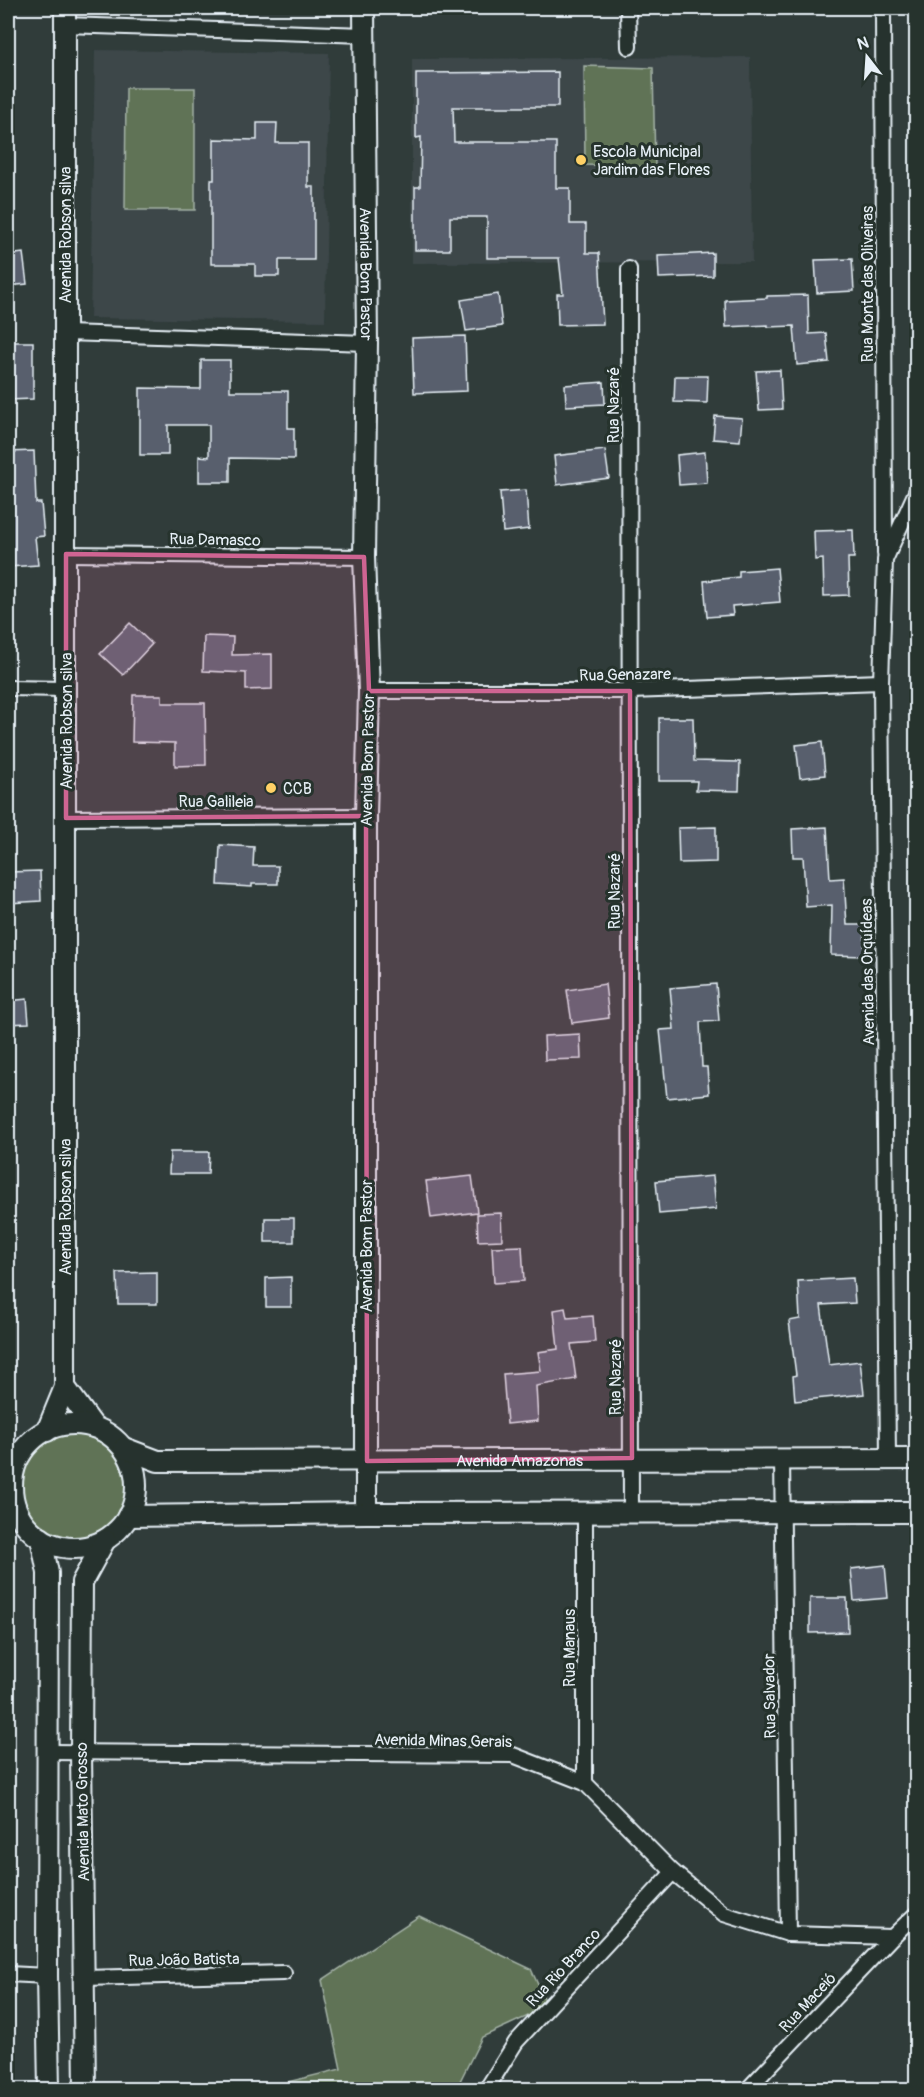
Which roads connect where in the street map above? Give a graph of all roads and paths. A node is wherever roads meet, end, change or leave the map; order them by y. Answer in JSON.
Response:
{"nodes":[{"id":1,"x":364,"y":8,"type":"edge"},
{"id":2,"x":628,"y":8,"type":"edge"},
{"id":3,"x":883,"y":8,"type":"edge"},
{"id":4,"x":65,"y":16,"type":"edge"},
{"id":5,"x":365,"y":35,"type":"junction"},
{"id":6,"x":628,"y":47,"type":"dead end"},
{"id":7,"x":629,"y":269,"type":"dead end"},
{"id":8,"x":66,"y":333,"type":"junction"},
{"id":9,"x":367,"y":343,"type":"junction"},
{"id":10,"x":916,"y":492,"type":"edge"},
{"id":11,"x":66,"y":554,"type":"junction"},
{"id":12,"x":364,"y":557,"type":"junction"},
{"id":13,"x":885,"y":560,"type":"junction"},
{"id":14,"x":881,"y":682,"type":"junction"},
{"id":15,"x":8,"y":688,"type":"edge"},
{"id":16,"x":65,"y":688,"type":"junction"},
{"id":17,"x":369,"y":691,"type":"junction"},
{"id":18,"x":630,"y":691,"type":"junction"},
{"id":19,"x":366,"y":816,"type":"junction"},
{"id":20,"x":66,"y":818,"type":"junction"},
{"id":21,"x":65,"y":1388,"type":"junction"},
{"id":22,"x":94,"y":1427,"type":"junction"},
{"id":23,"x":47,"y":1431,"type":"junction"},
{"id":24,"x":124,"y":1448,"type":"junction"},
{"id":25,"x":14,"y":1454,"type":"edge"},
{"id":26,"x":632,"y":1458,"type":"junction"},
{"id":27,"x":888,"y":1458,"type":"junction"},
{"id":28,"x":782,"y":1459,"type":"junction"},
{"id":29,"x":916,"y":1459,"type":"edge"},
{"id":30,"x":367,"y":1461,"type":"junction"},
{"id":31,"x":916,"y":1512,"type":"edge"},
{"id":32,"x":13,"y":1513,"type":"edge"},
{"id":33,"x":366,"y":1513,"type":"junction"},
{"id":34,"x":585,"y":1513,"type":"junction"},
{"id":35,"x":631,"y":1513,"type":"junction"},
{"id":36,"x":784,"y":1514,"type":"junction"},
{"id":37,"x":128,"y":1516,"type":"junction"},
{"id":38,"x":41,"y":1538,"type":"junction"},
{"id":39,"x":105,"y":1540,"type":"junction"},
{"id":40,"x":46,"y":1752,"type":"junction"},
{"id":41,"x":81,"y":1752,"type":"junction"},
{"id":42,"x":585,"y":1783,"type":"junction"},
{"id":43,"x":673,"y":1872,"type":"junction"},
{"id":44,"x":916,"y":1914,"type":"edge"},
{"id":45,"x":788,"y":1934,"type":"junction"},
{"id":46,"x":892,"y":1937,"type":"junction"},
{"id":47,"x":284,"y":1973,"type":"dead end"},
{"id":48,"x":8,"y":1974,"type":"edge"},
{"id":49,"x":47,"y":1976,"type":"junction"},
{"id":50,"x":84,"y":1977,"type":"junction"},
{"id":51,"x":49,"y":2090,"type":"edge"},
{"id":52,"x":85,"y":2090,"type":"edge"},
{"id":53,"x":486,"y":2090,"type":"edge"},
{"id":54,"x":747,"y":2090,"type":"edge"}],
"edges":[{"from":1,"to":5,"type":"street","name":"Avenida Bom Pastor"},
{"from":2,"to":6,"type":"street"},
{"from":3,"to":13,"type":"street","name":"Rua Monte das Oliveiras"},
{"from":4,"to":5,"type":"street"},
{"from":4,"to":8,"type":"street","name":"Avenida Robson silva"},
{"from":5,"to":9,"type":"street","name":"Avenida Bom Pastor"},
{"from":7,"to":18,"type":"street","name":"Rua Nazaré"},
{"from":8,"to":9,"type":"street"},
{"from":8,"to":11,"type":"street","name":"Avenida Robson silva"},
{"from":9,"to":12,"type":"street","name":"Avenida Bom Pastor"},
{"from":10,"to":13,"type":"street","name":"Avenida das Orquídeas"},
{"from":11,"to":12,"type":"street","name":"Rua Damasco"},
{"from":11,"to":16,"type":"street","name":"Avenida Robson silva"},
{"from":12,"to":17,"type":"street","name":"Avenida Bom Pastor"},
{"from":13,"to":14,"type":"street","name":"Avenida das Orquídeas"},
{"from":14,"to":18,"type":"street","name":"Rua Genazare"},
{"from":14,"to":27,"type":"street","name":"Avenida das Orquídeas"},
{"from":15,"to":16,"type":"street"},
{"from":16,"to":20,"type":"street","name":"Avenida Robson silva"},
{"from":17,"to":18,"type":"street","name":"Rua Genazare"},
{"from":17,"to":19,"type":"street","name":"Avenida Bom Pastor"},
{"from":18,"to":26,"type":"street","name":"Rua Nazaré"},
{"from":19,"to":20,"type":"street","name":"Rua Galileia"},
{"from":19,"to":30,"type":"street","name":"Avenida Bom Pastor"},
{"from":20,"to":21,"type":"street","name":"Avenida Robson silva"},
{"from":21,"to":22,"type":"street"},
{"from":21,"to":23,"type":"street","name":"Avenida Robson silva"},
{"from":22,"to":23,"type":"street"},
{"from":22,"to":24,"type":"street"},
{"from":23,"to":25,"type":"street"},
{"from":24,"to":30,"type":"street","name":"Avenida Amazonas"},
{"from":24,"to":37,"type":"street"},
{"from":25,"to":32,"type":"street"},
{"from":26,"to":28,"type":"street","name":"Avenida Amazonas"},
{"from":26,"to":30,"type":"street","name":"Avenida Amazonas"},
{"from":26,"to":35,"type":"street","name":"Rua Nazaré"},
{"from":27,"to":28,"type":"street","name":"Avenida Amazonas"},
{"from":27,"to":29,"type":"street","name":"Avenida Amazonas"},
{"from":28,"to":36,"type":"street","name":"Rua Salvador"},
{"from":30,"to":33,"type":"street","name":"Avenida Bom Pastor"},
{"from":31,"to":36,"type":"street"},
{"from":32,"to":38,"type":"street"},
{"from":33,"to":34,"type":"street"},
{"from":33,"to":37,"type":"street"},
{"from":34,"to":35,"type":"street"},
{"from":34,"to":42,"type":"street","name":"Rua Manaus"},
{"from":35,"to":36,"type":"street"},
{"from":36,"to":45,"type":"street","name":"Rua Salvador"},
{"from":37,"to":39,"type":"street"},
{"from":38,"to":39,"type":"street"},
{"from":38,"to":40,"type":"street","name":"Avenida Mato Grosso"},
{"from":39,"to":41,"type":"street","name":"Avenida Mato Grosso"},
{"from":40,"to":41,"type":"street","name":"Avenida Minas Gerais"},
{"from":40,"to":49,"type":"street","name":"Avenida Mato Grosso"},
{"from":41,"to":42,"type":"street","name":"Avenida Minas Gerais"},
{"from":41,"to":50,"type":"street","name":"Avenida Mato Grosso"},
{"from":42,"to":43,"type":"street","name":"Avenida Minas Gerais"},
{"from":43,"to":45,"type":"street","name":"Avenida Minas Gerais"},
{"from":43,"to":53,"type":"street","name":"Rua Rio Branco"},
{"from":44,"to":46,"type":"street"},
{"from":45,"to":46,"type":"street","name":"Avenida Minas Gerais"},
{"from":46,"to":54,"type":"street","name":"Rua Maceió"},
{"from":47,"to":50,"type":"street","name":"Rua João Batista"},
{"from":48,"to":49,"type":"street"},
{"from":49,"to":51,"type":"street","name":"Avenida Mato Grosso"},
{"from":50,"to":52,"type":"street","name":"Avenida Mato Grosso"}]}
